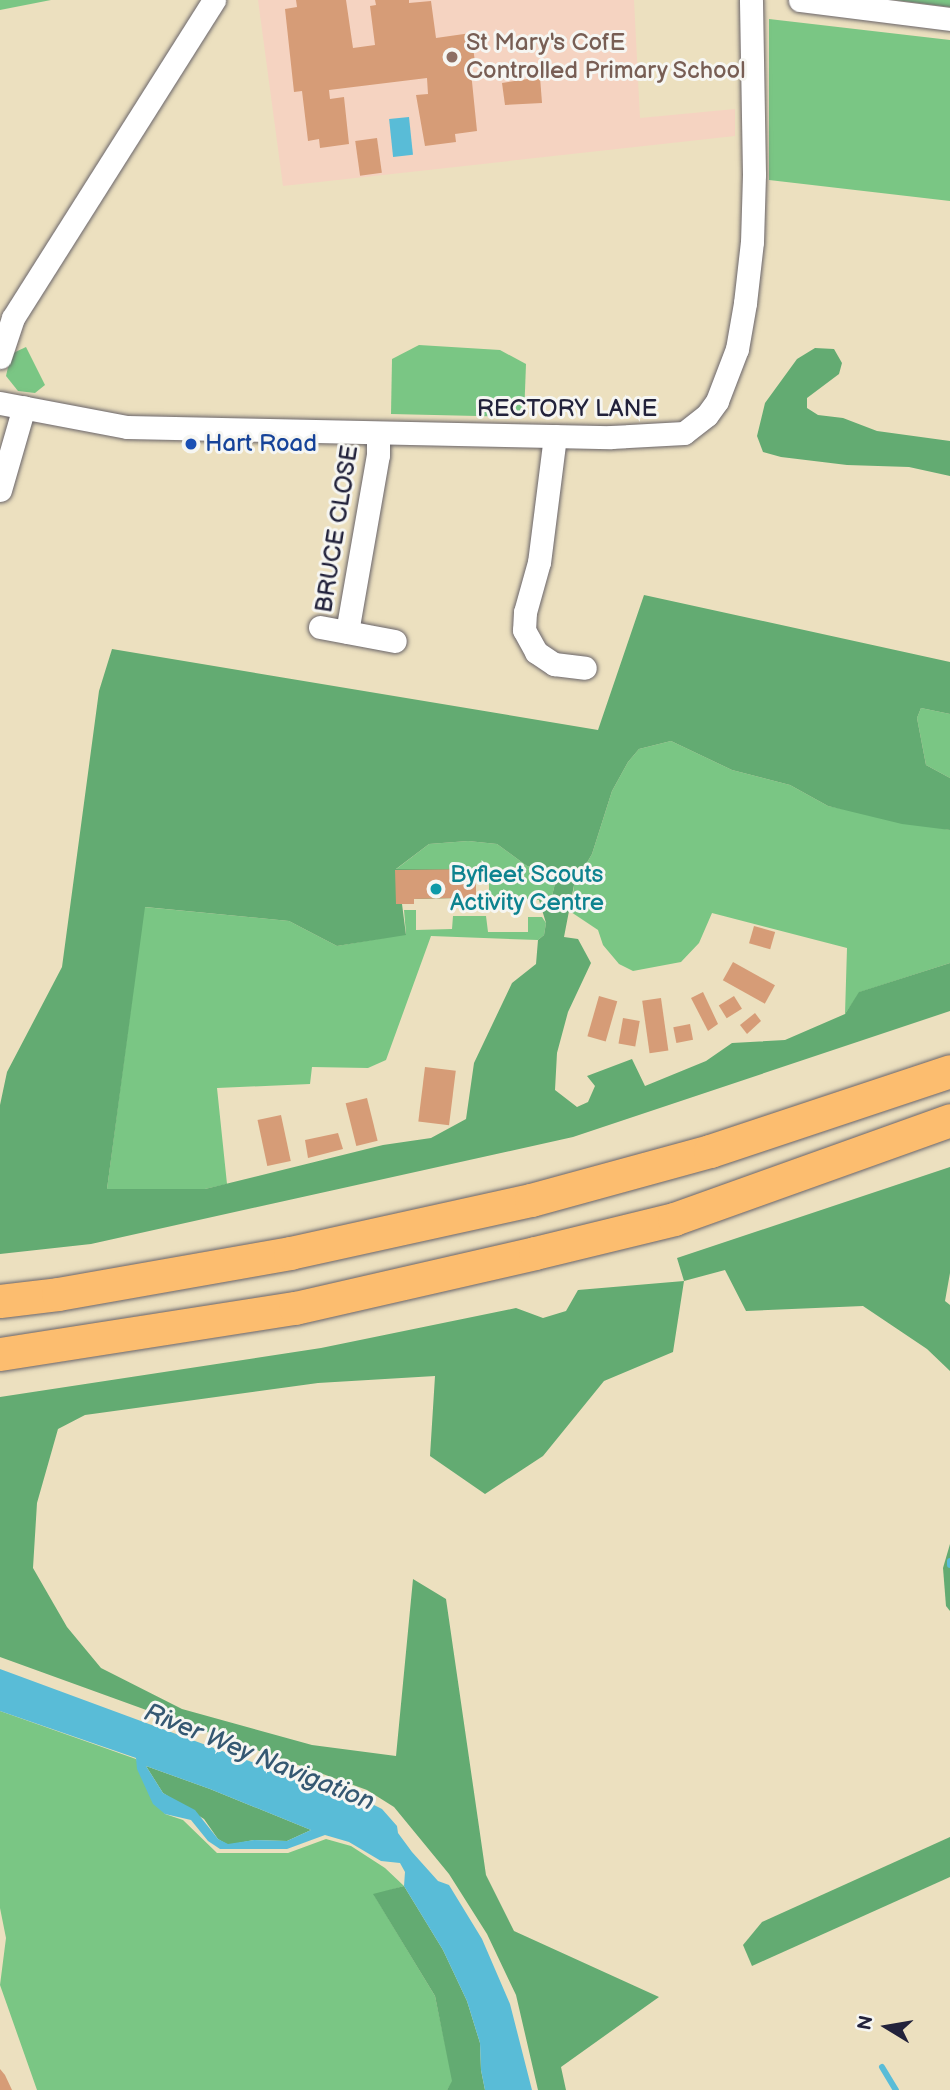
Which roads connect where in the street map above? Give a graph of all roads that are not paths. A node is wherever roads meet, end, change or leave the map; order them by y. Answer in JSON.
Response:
{"nodes":[{"id":1,"x":214,"y":0,"type":"edge"},
{"id":2,"x":751,"y":0,"type":"edge"},
{"id":3,"x":800,"y":0,"type":"edge"},
{"id":4,"x":950,"y":19,"type":"edge"},
{"id":5,"x":0,"y":357,"type":"edge"},
{"id":6,"x":0,"y":402,"type":"edge"},
{"id":7,"x":24,"y":407,"type":"junction"},
{"id":8,"x":378,"y":434,"type":"junction"},
{"id":9,"x":555,"y":436,"type":"junction"},
{"id":10,"x":0,"y":490,"type":"edge"},
{"id":11,"x":320,"y":627,"type":"dead end"},
{"id":12,"x":347,"y":632,"type":"junction"},
{"id":13,"x":395,"y":641,"type":"dead end"},
{"id":14,"x":585,"y":668,"type":"dead end"},
{"id":15,"x":950,"y":1071,"type":"edge"},
{"id":16,"x":950,"y":1120,"type":"edge"},
{"id":17,"x":0,"y":1301,"type":"edge"},
{"id":18,"x":0,"y":1354,"type":"edge"}],
"edges":[{"from":1,"to":5,"type":"street"},
{"from":2,"to":9,"type":"street","name":"RECTORY LANE"},
{"from":3,"to":4,"type":"street"},
{"from":6,"to":7,"type":"street","name":"RECTORY LANE"},
{"from":7,"to":8,"type":"street","name":"RECTORY LANE"},
{"from":7,"to":10,"type":"street"},
{"from":8,"to":9,"type":"street","name":"RECTORY LANE"},
{"from":8,"to":12,"type":"street","name":"BRUCE CLOSE"},
{"from":9,"to":14,"type":"street"},
{"from":11,"to":12,"type":"street","name":"BRUCE CLOSE"},
{"from":12,"to":13,"type":"street","name":"BRUCE CLOSE"},
{"from":15,"to":17,"type":"highway"},
{"from":16,"to":18,"type":"highway"}]}
